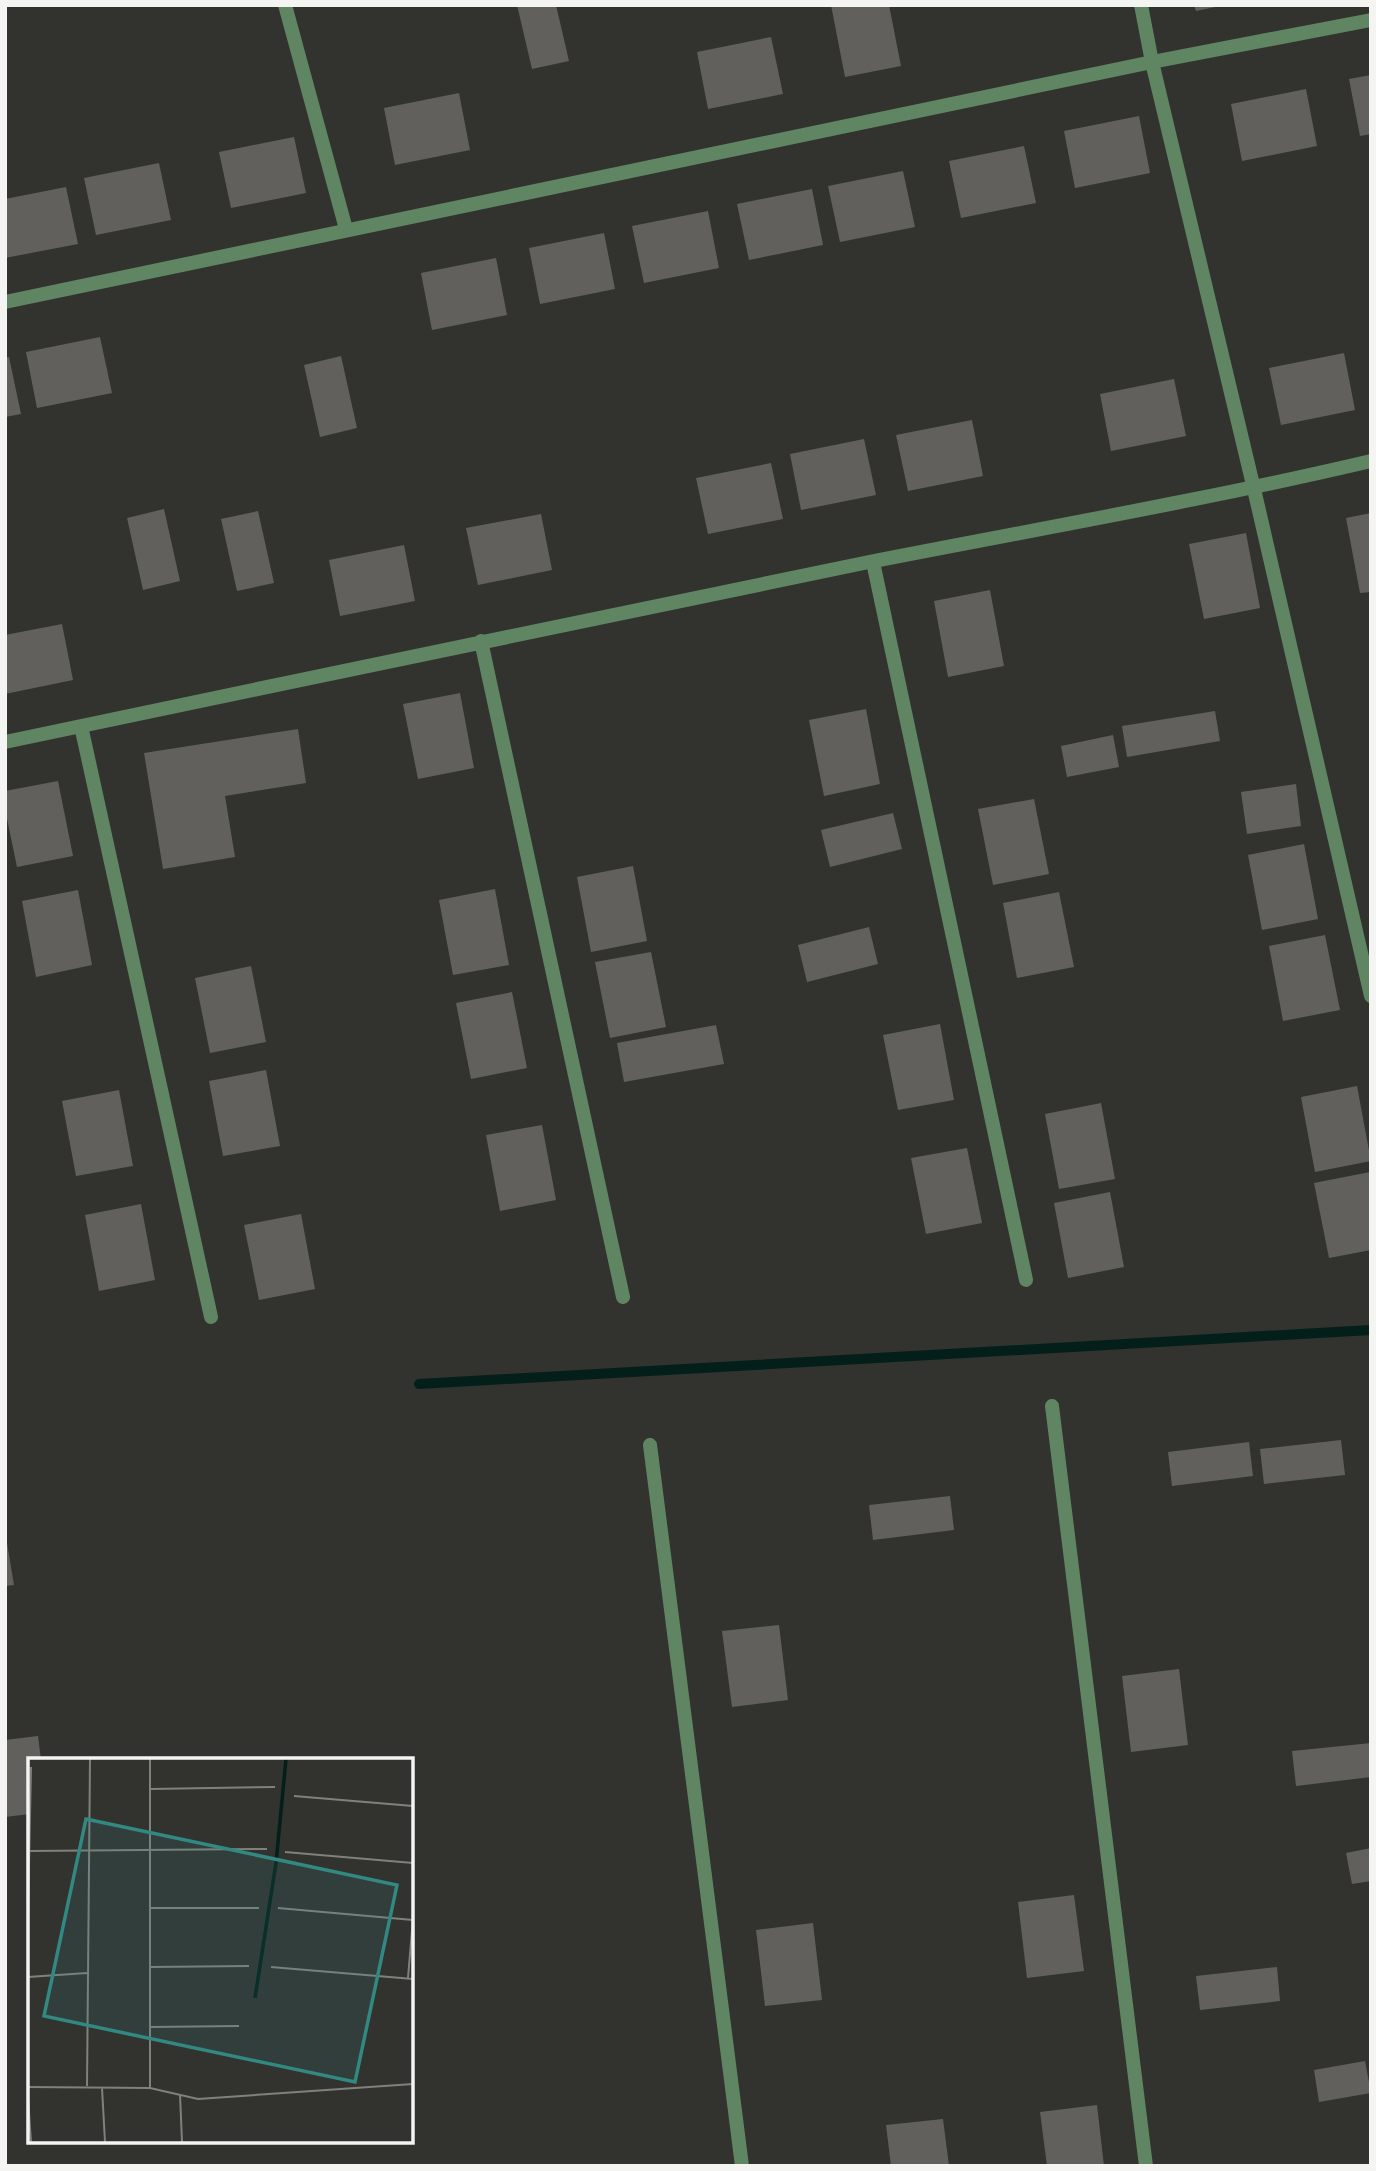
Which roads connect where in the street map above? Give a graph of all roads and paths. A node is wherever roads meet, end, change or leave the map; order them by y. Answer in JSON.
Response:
{"nodes":[{"id":1,"x":285,"y":5,"type":"edge"},
{"id":2,"x":1141,"y":5,"type":"edge"},
{"id":3,"x":1371,"y":20,"type":"edge"},
{"id":4,"x":1152,"y":62,"type":"junction"},
{"id":5,"x":346,"y":229,"type":"junction"},
{"id":6,"x":5,"y":302,"type":"edge"},
{"id":7,"x":1371,"y":461,"type":"edge"},
{"id":8,"x":1254,"y":488,"type":"junction"},
{"id":9,"x":873,"y":562,"type":"junction"},
{"id":10,"x":481,"y":641,"type":"junction"},
{"id":11,"x":81,"y":726,"type":"junction"},
{"id":12,"x":5,"y":742,"type":"edge"},
{"id":13,"x":1371,"y":996,"type":"edge"},
{"id":14,"x":1027,"y":1280,"type":"dead end"},
{"id":15,"x":623,"y":1297,"type":"dead end"},
{"id":16,"x":211,"y":1317,"type":"dead end"},
{"id":17,"x":1052,"y":1406,"type":"dead end"},
{"id":18,"x":650,"y":1445,"type":"dead end"},
{"id":19,"x":743,"y":2166,"type":"edge"},
{"id":20,"x":1146,"y":2166,"type":"edge"}],
"edges":[{"from":1,"to":5,"type":"street"},
{"from":2,"to":4,"type":"street"},
{"from":3,"to":4,"type":"street"},
{"from":4,"to":5,"type":"street"},
{"from":4,"to":8,"type":"street"},
{"from":5,"to":6,"type":"street"},
{"from":7,"to":8,"type":"street"},
{"from":8,"to":9,"type":"street"},
{"from":8,"to":13,"type":"street"},
{"from":9,"to":10,"type":"street"},
{"from":9,"to":14,"type":"street"},
{"from":10,"to":11,"type":"street"},
{"from":10,"to":15,"type":"street"},
{"from":11,"to":12,"type":"street"},
{"from":11,"to":16,"type":"street"},
{"from":17,"to":20,"type":"street"},
{"from":18,"to":19,"type":"street"}]}
